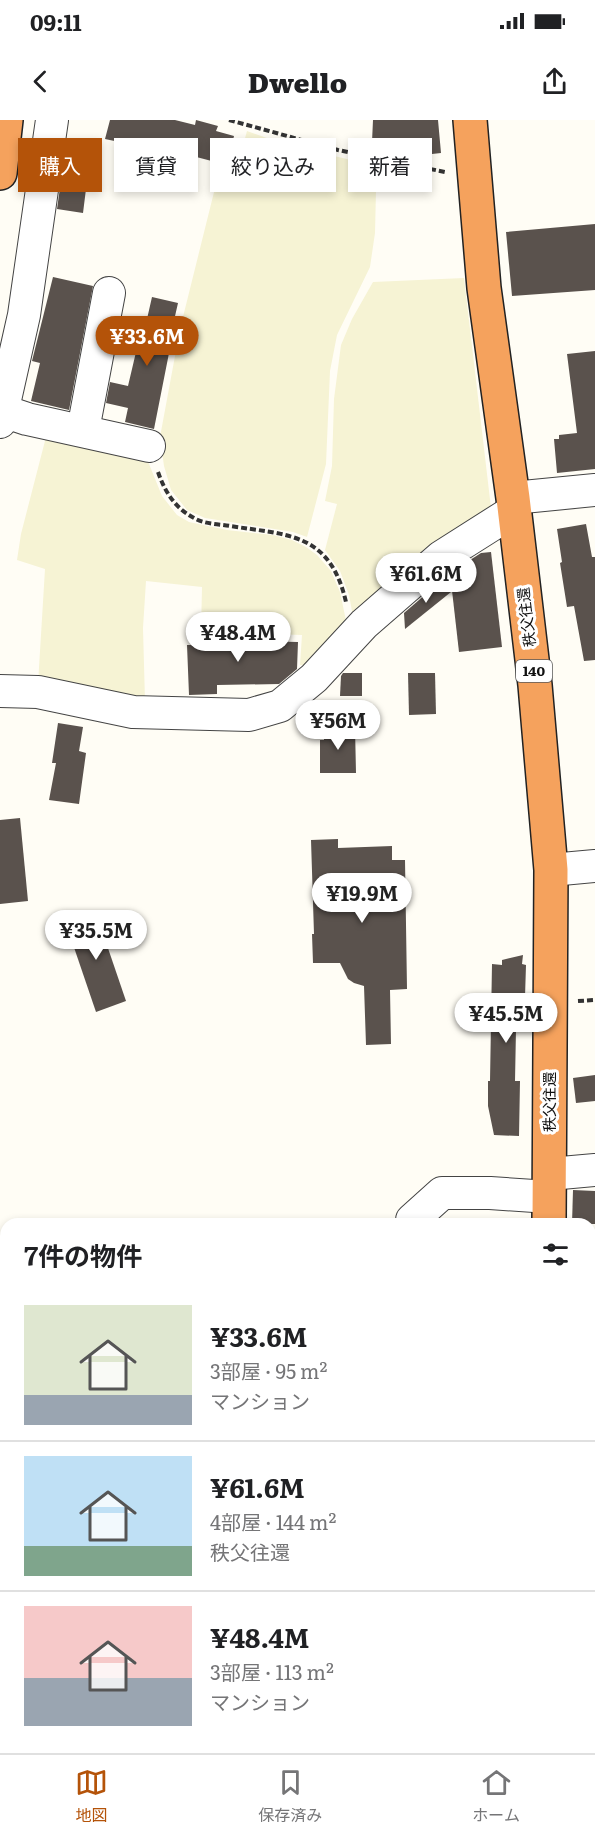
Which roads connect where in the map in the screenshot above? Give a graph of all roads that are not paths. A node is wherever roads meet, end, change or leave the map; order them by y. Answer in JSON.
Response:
{"nodes":[{"id":1,"x":6,"y":120,"type":"edge"},
{"id":2,"x":52,"y":120,"type":"edge"},
{"id":3,"x":470,"y":120,"type":"edge"},
{"id":4,"x":0,"y":173,"type":"edge"},
{"id":5,"x":109,"y":293,"type":"dead end"},
{"id":6,"x":1,"y":417,"type":"edge"},
{"id":7,"x":83,"y":430,"type":"junction"},
{"id":8,"x":149,"y":446,"type":"road end"},
{"id":9,"x":595,"y":490,"type":"edge"},
{"id":10,"x":514,"y":504,"type":"junction"},
{"id":11,"x":0,"y":691,"type":"edge"},
{"id":12,"x":595,"y":866,"type":"edge"},
{"id":13,"x":551,"y":870,"type":"junction"},
{"id":14,"x":595,"y":1170,"type":"edge"},
{"id":15,"x":549,"y":1198,"type":"edge"},
{"id":16,"x":414,"y":1218,"type":"edge"}],
"edges":[{"from":1,"to":4,"type":"highway"},
{"from":2,"to":6,"type":"street"},
{"from":3,"to":10,"type":"highway","name":"秩父往還","number":"140"},
{"from":5,"to":7,"type":"street"},
{"from":6,"to":7,"type":"street"},
{"from":7,"to":8,"type":"street"},
{"from":9,"to":10,"type":"street"},
{"from":10,"to":11,"type":"street"},
{"from":10,"to":13,"type":"highway","name":"秩父往還","number":"140"},
{"from":12,"to":13,"type":"street"},
{"from":13,"to":15,"type":"highway","name":"秩父往還","number":"140"},
{"from":14,"to":15,"type":"street"},
{"from":15,"to":16,"type":"street"}]}
